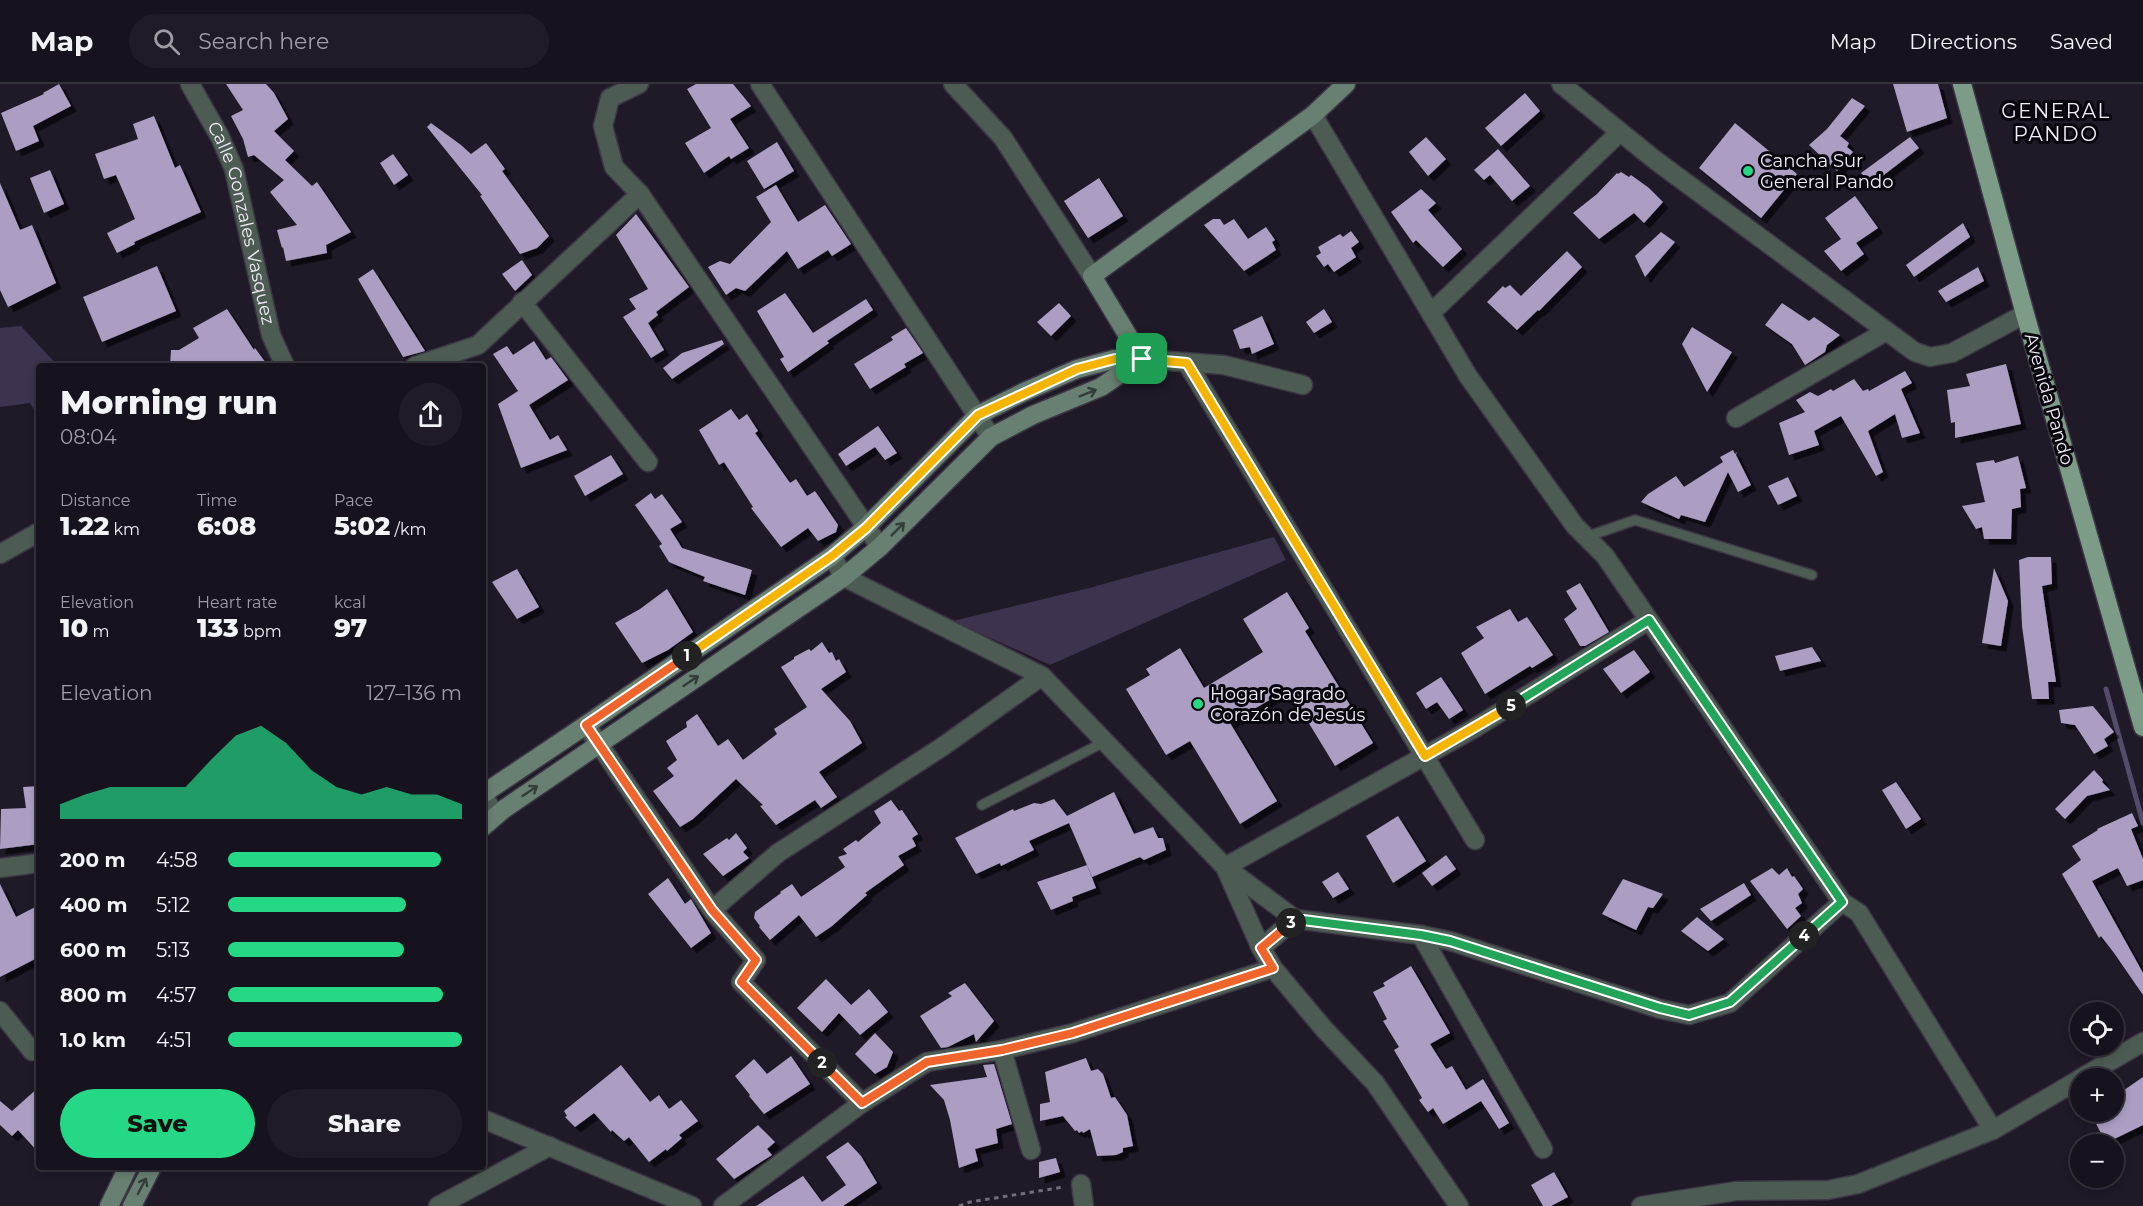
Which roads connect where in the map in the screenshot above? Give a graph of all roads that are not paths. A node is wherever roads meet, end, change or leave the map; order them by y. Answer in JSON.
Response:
{"nodes":[{"id":1,"x":190,"y":84,"type":"edge"},
{"id":2,"x":639,"y":84,"type":"edge"},
{"id":3,"x":760,"y":84,"type":"edge"},
{"id":4,"x":954,"y":84,"type":"edge"},
{"id":5,"x":1346,"y":84,"type":"edge"},
{"id":6,"x":1561,"y":84,"type":"edge"},
{"id":7,"x":1962,"y":84,"type":"edge"},
{"id":8,"x":1313,"y":115,"type":"junction"},
{"id":9,"x":1620,"y":132,"type":"junction"},
{"id":10,"x":639,"y":194,"type":"junction"},
{"id":11,"x":1092,"y":276,"type":"junction"},
{"id":12,"x":522,"y":302,"type":"junction"},
{"id":13,"x":1431,"y":313,"type":"junction"},
{"id":14,"x":2025,"y":314,"type":"junction"},
{"id":15,"x":1885,"y":332,"type":"junction"},
{"id":16,"x":1142,"y":359,"type":"junction"},
{"id":17,"x":284,"y":363,"type":"edge"},
{"id":18,"x":424,"y":363,"type":"edge"},
{"id":19,"x":1187,"y":363,"type":"junction"},
{"id":20,"x":1303,"y":385,"type":"dead end"},
{"id":21,"x":978,"y":415,"type":"junction"},
{"id":22,"x":1736,"y":418,"type":"dead end"},
{"id":23,"x":991,"y":437,"type":"junction"},
{"id":24,"x":648,"y":462,"type":"dead end"},
{"id":25,"x":866,"y":528,"type":"junction"},
{"id":26,"x":36,"y":534,"type":"edge"},
{"id":27,"x":1586,"y":537,"type":"junction"},
{"id":28,"x":880,"y":547,"type":"junction"},
{"id":29,"x":0,"y":554,"type":"edge"},
{"id":30,"x":832,"y":556,"type":"junction"},
{"id":31,"x":1812,"y":575,"type":"dead end"},
{"id":32,"x":844,"y":577,"type":"junction"},
{"id":33,"x":1649,"y":620,"type":"junction"},
{"id":34,"x":1042,"y":676,"type":"junction"},
{"id":35,"x":2137,"y":680,"type":"edge"},
{"id":36,"x":2142,"y":718,"type":"edge"},
{"id":37,"x":586,"y":725,"type":"junction"},
{"id":38,"x":1106,"y":741,"type":"junction"},
{"id":39,"x":599,"y":744,"type":"junction"},
{"id":40,"x":1425,"y":756,"type":"junction"},
{"id":41,"x":486,"y":792,"type":"edge"},
{"id":42,"x":982,"y":805,"type":"dead end"},
{"id":43,"x":489,"y":821,"type":"edge"},
{"id":44,"x":1475,"y":840,"type":"dead end"},
{"id":45,"x":36,"y":863,"type":"edge"},
{"id":46,"x":1226,"y":867,"type":"junction"},
{"id":47,"x":0,"y":868,"type":"edge"},
{"id":48,"x":1842,"y":902,"type":"junction"},
{"id":49,"x":712,"y":910,"type":"junction"},
{"id":50,"x":1295,"y":919,"type":"junction"},
{"id":51,"x":1421,"y":935,"type":"junction"},
{"id":52,"x":1261,"y":948,"type":"junction"},
{"id":53,"x":1273,"y":968,"type":"junction"},
{"id":54,"x":0,"y":1011,"type":"edge"},
{"id":55,"x":2143,"y":1042,"type":"edge"},
{"id":56,"x":36,"y":1049,"type":"edge"},
{"id":57,"x":1002,"y":1050,"type":"junction"},
{"id":58,"x":2099,"y":1068,"type":"edge"},
{"id":59,"x":2070,"y":1085,"type":"edge"},
{"id":60,"x":862,"y":1103,"type":"junction"},
{"id":61,"x":486,"y":1120,"type":"edge"},
{"id":62,"x":1993,"y":1130,"type":"junction"},
{"id":63,"x":550,"y":1146,"type":"junction"},
{"id":64,"x":1543,"y":1149,"type":"dead end"},
{"id":65,"x":1031,"y":1150,"type":"dead end"},
{"id":66,"x":127,"y":1170,"type":"edge"},
{"id":67,"x":150,"y":1170,"type":"edge"},
{"id":68,"x":1081,"y":1184,"type":"road end"},
{"id":69,"x":109,"y":1206,"type":"edge"},
{"id":70,"x":132,"y":1206,"type":"edge"},
{"id":71,"x":438,"y":1206,"type":"edge"},
{"id":72,"x":692,"y":1206,"type":"edge"},
{"id":73,"x":723,"y":1206,"type":"edge"},
{"id":74,"x":1084,"y":1206,"type":"edge"},
{"id":75,"x":1459,"y":1206,"type":"edge"},
{"id":76,"x":1641,"y":1206,"type":"edge"}],
"edges":[{"from":1,"to":17,"type":"street","name":"Calle Gonzales Vasquez"},
{"from":2,"to":10,"type":"street"},
{"from":3,"to":21,"type":"street"},
{"from":4,"to":11,"type":"street"},
{"from":5,"to":8,"type":"street"},
{"from":6,"to":9,"type":"street"},
{"from":7,"to":14,"type":"main road","name":"Avenida Pando"},
{"from":8,"to":11,"type":"street"},
{"from":8,"to":13,"type":"street"},
{"from":9,"to":13,"type":"street"},
{"from":9,"to":15,"type":"street"},
{"from":10,"to":12,"type":"street"},
{"from":10,"to":25,"type":"street"},
{"from":11,"to":16,"type":"street"},
{"from":12,"to":18,"type":"street"},
{"from":12,"to":24,"type":"street"},
{"from":13,"to":27,"type":"street"},
{"from":14,"to":15,"type":"street"},
{"from":14,"to":35,"type":"main road","name":"Avenida Pando"},
{"from":15,"to":22,"type":"street"},
{"from":16,"to":19,"type":"street"},
{"from":16,"to":21,"type":"street"},
{"from":23,"to":16,"type":"street","one_way":true},
{"from":19,"to":20,"type":"street"},
{"from":19,"to":40,"type":"street"},
{"from":21,"to":23,"type":"street"},
{"from":21,"to":25,"type":"street"},
{"from":28,"to":23,"type":"street","one_way":true},
{"from":25,"to":28,"type":"street"},
{"from":25,"to":30,"type":"street"},
{"from":26,"to":29,"type":"street"},
{"from":27,"to":31,"type":"lane"},
{"from":27,"to":33,"type":"street"},
{"from":28,"to":32,"type":"street"},
{"from":30,"to":32,"type":"street"},
{"from":30,"to":37,"type":"street"},
{"from":32,"to":34,"type":"street"},
{"from":39,"to":32,"type":"street","one_way":true},
{"from":33,"to":40,"type":"street"},
{"from":33,"to":48,"type":"street"},
{"from":34,"to":38,"type":"street"},
{"from":34,"to":49,"type":"street"},
{"from":35,"to":36,"type":"main road","name":"Avenida Pando"},
{"from":37,"to":39,"type":"street"},
{"from":37,"to":41,"type":"street"},
{"from":38,"to":42,"type":"lane"},
{"from":38,"to":46,"type":"street"},
{"from":43,"to":39,"type":"street","one_way":true},
{"from":39,"to":49,"type":"street"},
{"from":40,"to":44,"type":"street"},
{"from":40,"to":46,"type":"street"},
{"from":45,"to":47,"type":"street"},
{"from":46,"to":50,"type":"street"},
{"from":46,"to":52,"type":"street"},
{"from":48,"to":51,"type":"street"},
{"from":48,"to":62,"type":"street"},
{"from":49,"to":60,"type":"street"},
{"from":50,"to":51,"type":"street"},
{"from":50,"to":52,"type":"street"},
{"from":51,"to":64,"type":"street"},
{"from":52,"to":53,"type":"street"},
{"from":53,"to":57,"type":"street"},
{"from":53,"to":75,"type":"street"},
{"from":54,"to":56,"type":"street"},
{"from":55,"to":58,"type":"street"},
{"from":57,"to":60,"type":"street"},
{"from":57,"to":65,"type":"street"},
{"from":59,"to":62,"type":"street"},
{"from":60,"to":73,"type":"street"},
{"from":61,"to":63,"type":"street"},
{"from":62,"to":76,"type":"street"},
{"from":63,"to":71,"type":"street"},
{"from":63,"to":72,"type":"street"},
{"from":66,"to":69,"type":"street"},
{"from":70,"to":67,"type":"street","one_way":true},
{"from":68,"to":74,"type":"street"}]}
